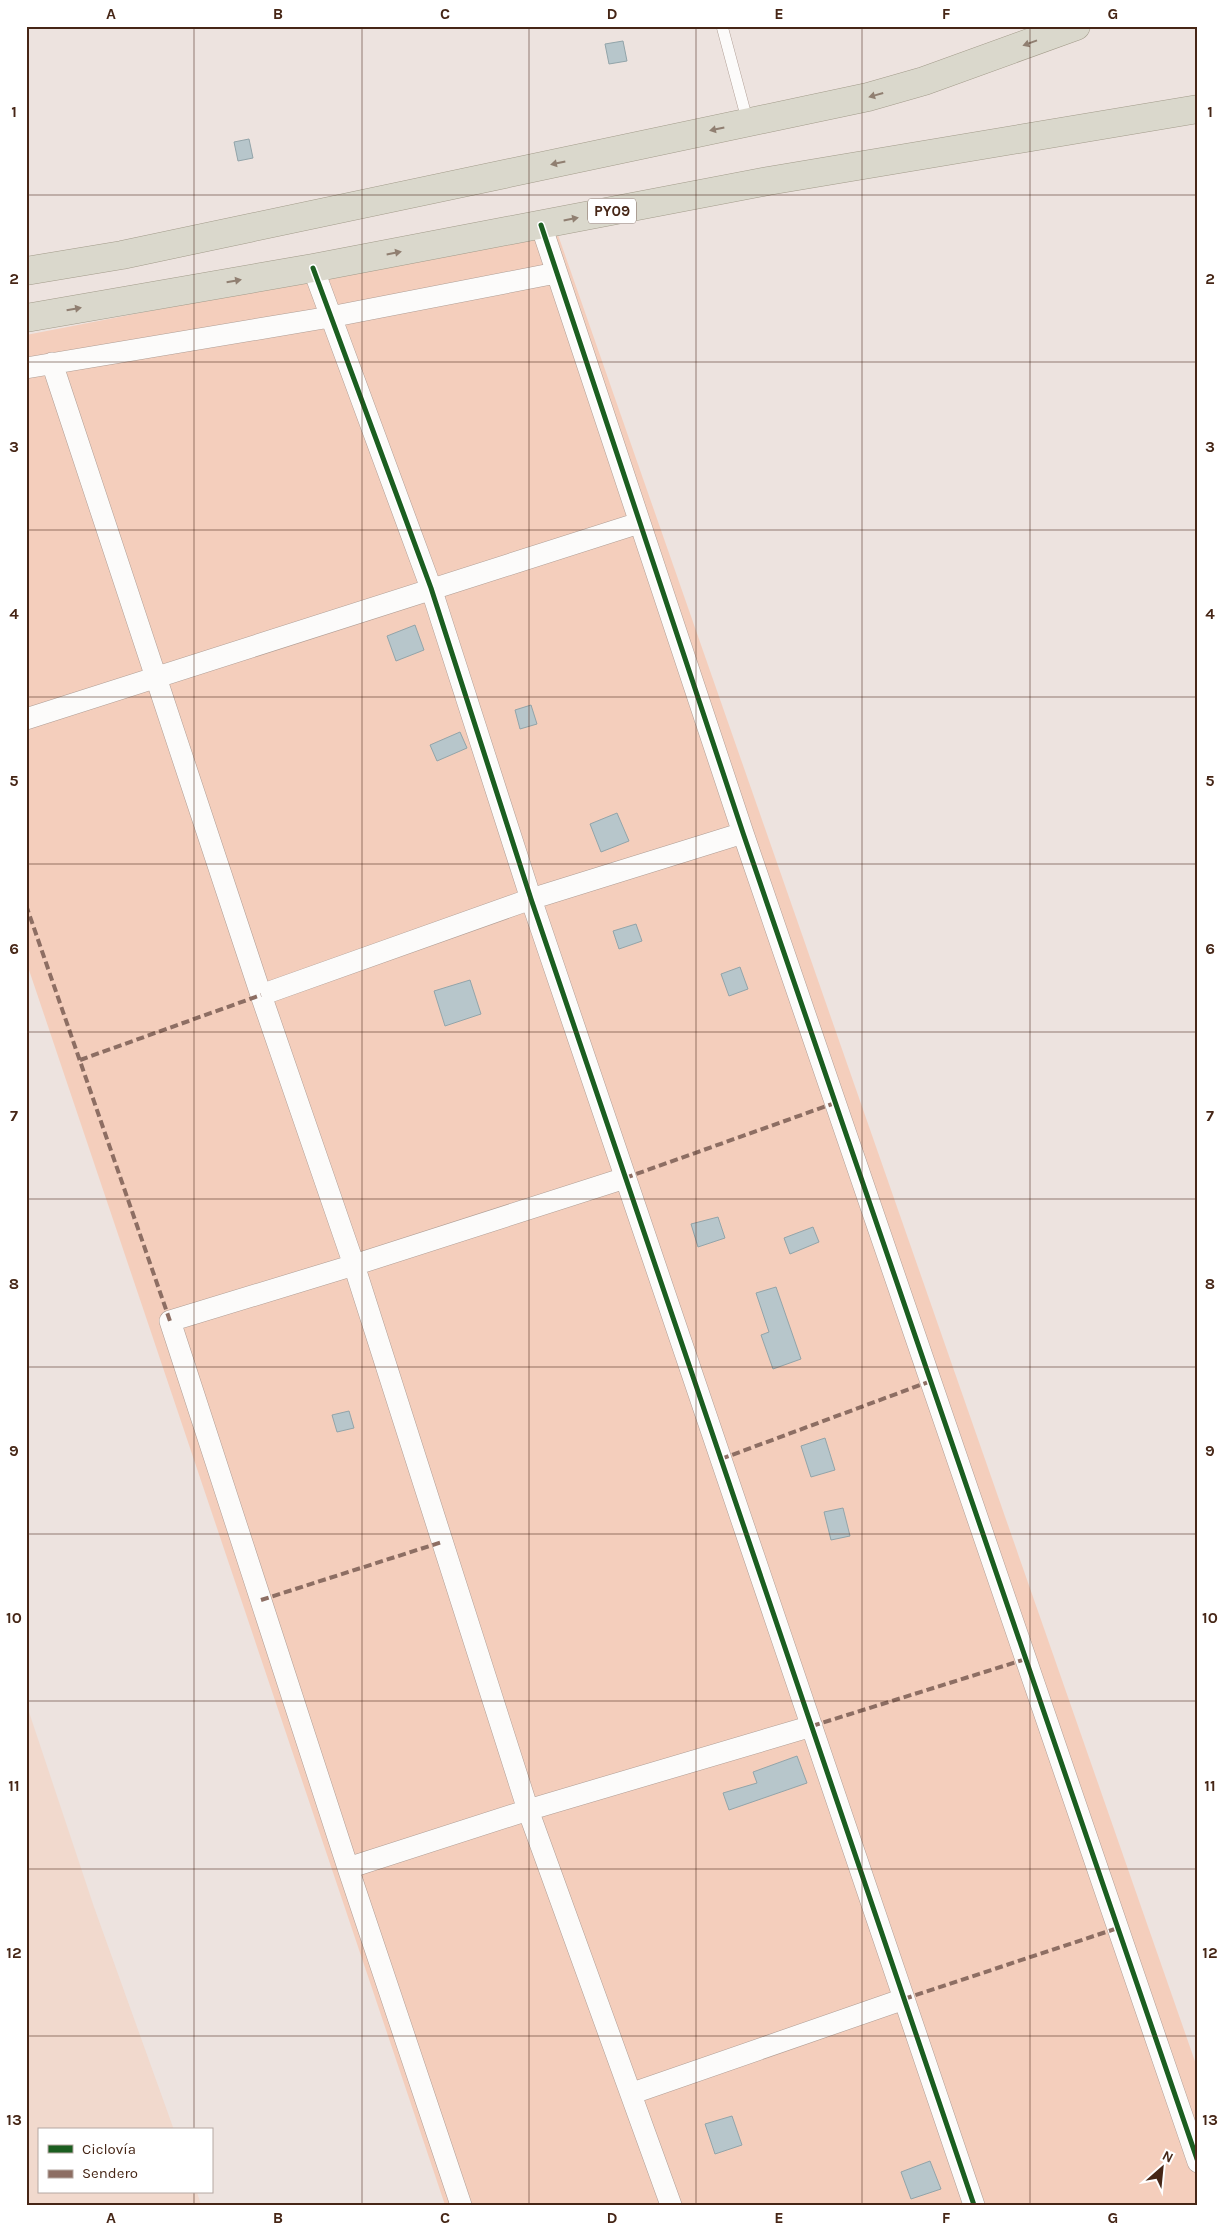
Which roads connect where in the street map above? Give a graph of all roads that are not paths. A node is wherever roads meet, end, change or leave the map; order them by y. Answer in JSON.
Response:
{"nodes":[{"id":1,"x":722,"y":26,"type":"edge"},
{"id":2,"x":1076,"y":26,"type":"edge"},
{"id":3,"x":1198,"y":109,"type":"edge"},
{"id":4,"x":748,"y":123,"type":"junction"},
{"id":5,"x":541,"y":225,"type":"junction"},
{"id":6,"x":313,"y":268,"type":"junction"},
{"id":7,"x":26,"y":271,"type":"edge"},
{"id":8,"x":556,"y":274,"type":"junction"},
{"id":9,"x":330,"y":317,"type":"junction"},
{"id":10,"x":26,"y":318,"type":"edge"},
{"id":11,"x":52,"y":364,"type":"junction"},
{"id":12,"x":26,"y":368,"type":"edge"},
{"id":13,"x":640,"y":523,"type":"junction"},
{"id":14,"x":431,"y":588,"type":"junction"},
{"id":15,"x":156,"y":678,"type":"junction"},
{"id":16,"x":26,"y":719,"type":"edge"},
{"id":17,"x":743,"y":833,"type":"junction"},
{"id":18,"x":531,"y":900,"type":"junction"},
{"id":19,"x":260,"y":996,"type":"junction"},
{"id":20,"x":625,"y":1178,"type":"junction"},
{"id":21,"x":354,"y":1265,"type":"junction"},
{"id":22,"x":812,"y":1726,"type":"junction"},
{"id":23,"x":528,"y":1810,"type":"junction"},
{"id":24,"x":348,"y":1868,"type":"junction"},
{"id":25,"x":904,"y":1999,"type":"junction"},
{"id":26,"x":633,"y":2093,"type":"junction"},
{"id":27,"x":1198,"y":2162,"type":"edge"},
{"id":28,"x":461,"y":2205,"type":"edge"},
{"id":29,"x":672,"y":2205,"type":"edge"},
{"id":30,"x":974,"y":2205,"type":"edge"}],
"edges":[{"from":1,"to":4,"type":"lane"},
{"from":2,"to":4,"type":"highway","one_way":true},
{"from":5,"to":3,"type":"highway","number":"PY09","one_way":true},
{"from":4,"to":7,"type":"highway","one_way":true},
{"from":6,"to":5,"type":"highway","number":"PY09","one_way":true},
{"from":5,"to":8,"type":"street"},
{"from":6,"to":9,"type":"street"},
{"from":10,"to":6,"type":"highway","number":"PY09","one_way":true},
{"from":8,"to":9,"type":"street"},
{"from":8,"to":13,"type":"street"},
{"from":9,"to":11,"type":"street"},
{"from":9,"to":14,"type":"street"},
{"from":11,"to":12,"type":"street"},
{"from":11,"to":15,"type":"street"},
{"from":13,"to":14,"type":"street"},
{"from":13,"to":17,"type":"street"},
{"from":14,"to":15,"type":"street"},
{"from":14,"to":18,"type":"street"},
{"from":15,"to":16,"type":"street"},
{"from":15,"to":19,"type":"street"},
{"from":17,"to":18,"type":"street"},
{"from":17,"to":27,"type":"street"},
{"from":18,"to":19,"type":"street"},
{"from":18,"to":20,"type":"street"},
{"from":19,"to":21,"type":"street"},
{"from":20,"to":21,"type":"street"},
{"from":20,"to":22,"type":"street"},
{"from":21,"to":23,"type":"street"},
{"from":21,"to":24,"type":"street"},
{"from":22,"to":23,"type":"street"},
{"from":22,"to":25,"type":"street"},
{"from":23,"to":24,"type":"street"},
{"from":23,"to":26,"type":"street"},
{"from":24,"to":28,"type":"street"},
{"from":25,"to":26,"type":"street"},
{"from":25,"to":30,"type":"street"},
{"from":26,"to":29,"type":"street"}]}
